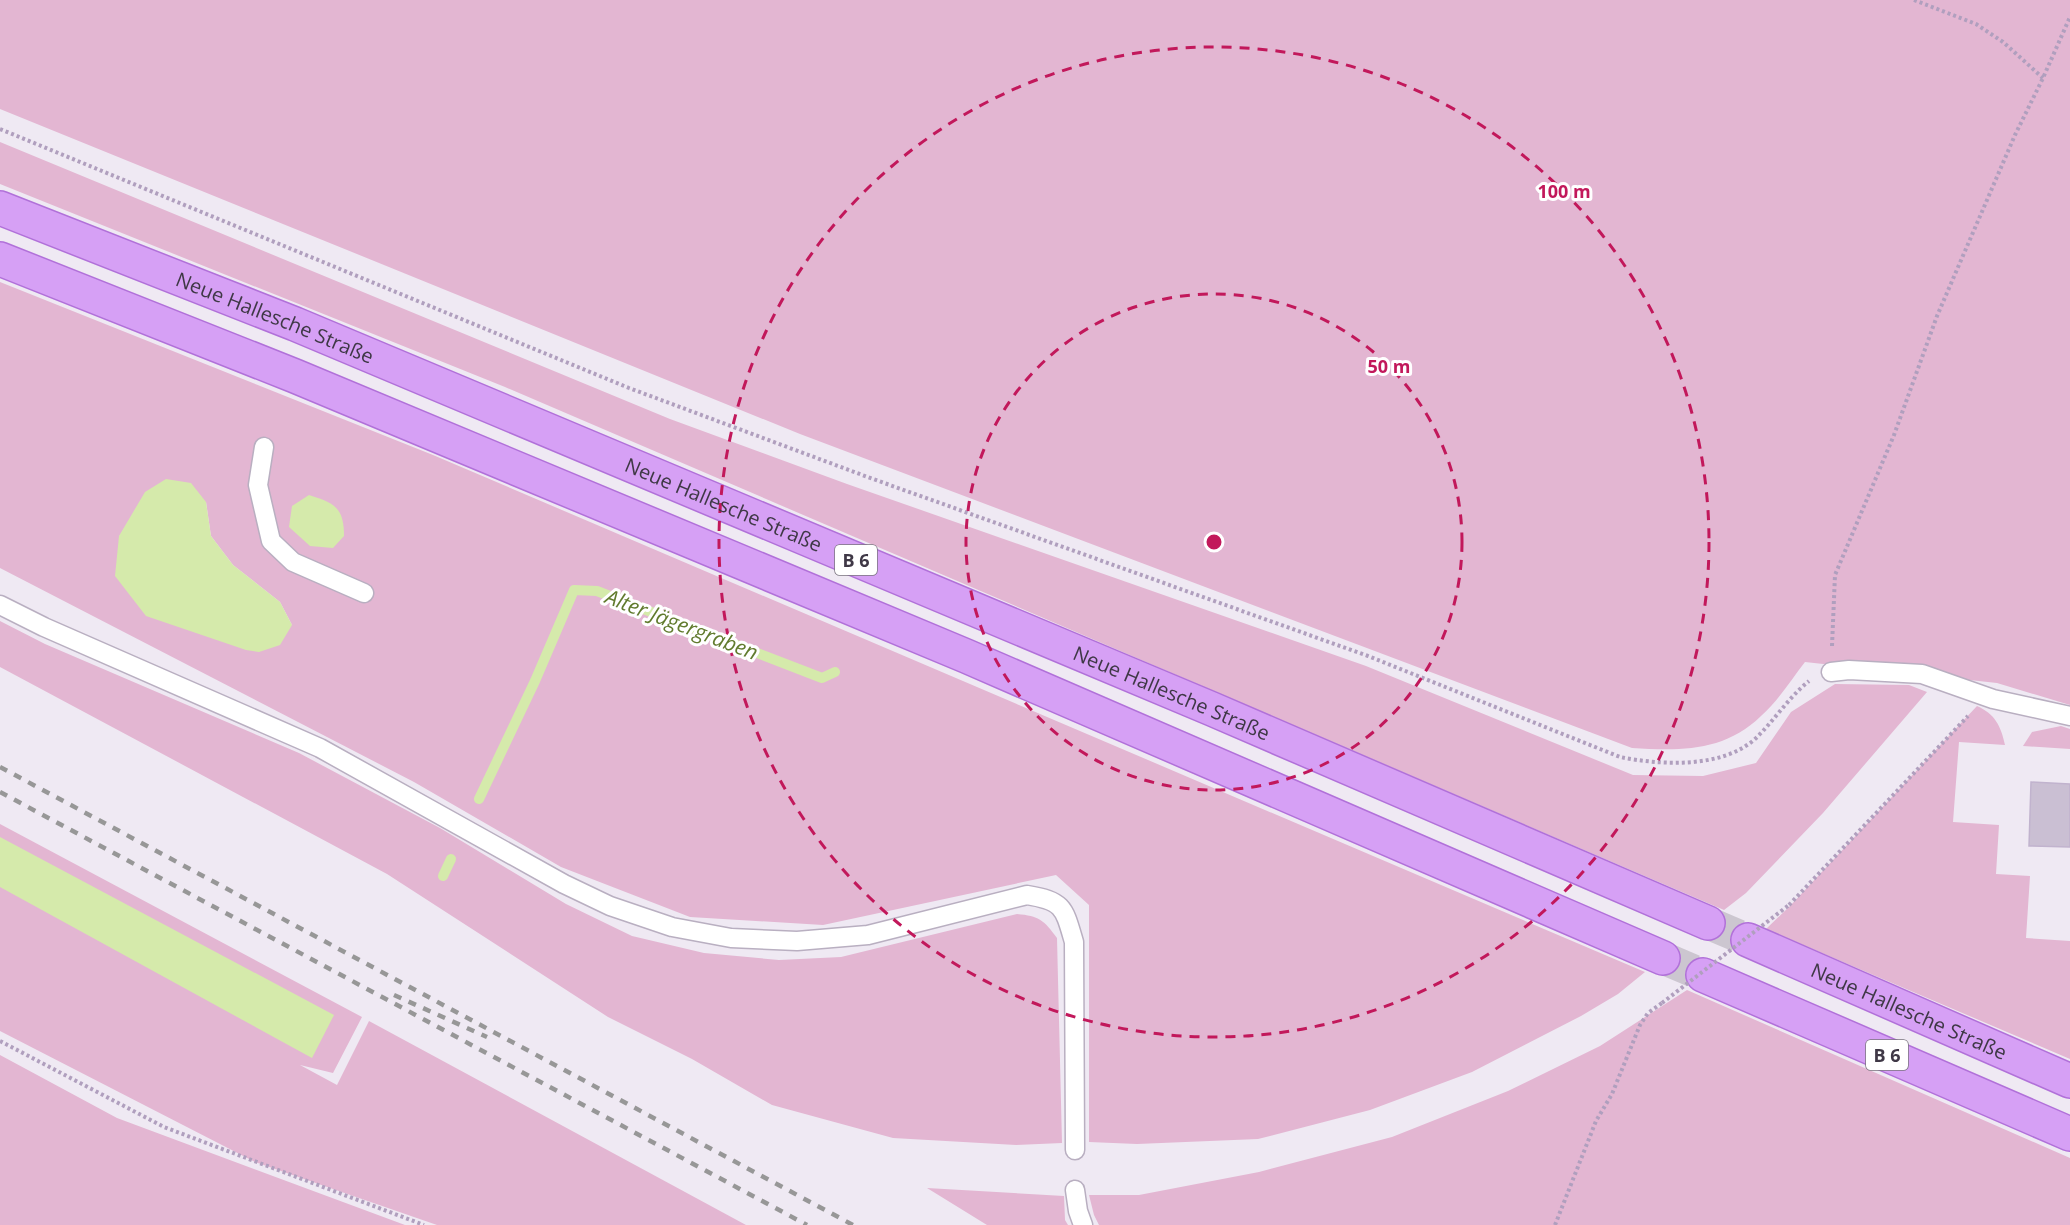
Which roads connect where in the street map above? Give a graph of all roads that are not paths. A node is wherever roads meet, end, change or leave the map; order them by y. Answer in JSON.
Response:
{"nodes":[{"id":1,"x":0,"y":208,"type":"edge"},
{"id":2,"x":0,"y":259,"type":"edge"},
{"id":3,"x":264,"y":447,"type":"dead end"},
{"id":4,"x":364,"y":593,"type":"dead end"},
{"id":5,"x":0,"y":604,"type":"edge"},
{"id":6,"x":1831,"y":672,"type":"road end"},
{"id":7,"x":2070,"y":716,"type":"edge"},
{"id":8,"x":1708,"y":923,"type":"tunnel mouth"},
{"id":9,"x":1748,"y":940,"type":"tunnel mouth"},
{"id":10,"x":1664,"y":958,"type":"tunnel mouth"},
{"id":11,"x":1703,"y":975,"type":"tunnel mouth"},
{"id":12,"x":2070,"y":1081,"type":"edge"},
{"id":13,"x":2070,"y":1134,"type":"edge"},
{"id":14,"x":1075,"y":1150,"type":"dead end"},
{"id":15,"x":1075,"y":1190,"type":"dead end"},
{"id":16,"x":1083,"y":1225,"type":"edge"}],
"edges":[{"from":1,"to":8,"type":"main road","name":"Neue Hallesche Straße","number":"B 6"},
{"from":2,"to":10,"type":"main road","number":"B 6"},
{"from":3,"to":4,"type":"lane"},
{"from":5,"to":14,"type":"lane"},
{"from":6,"to":7,"type":"lane"},
{"from":9,"to":12,"type":"main road","name":"Neue Hallesche Straße","number":"B 6"},
{"from":11,"to":13,"type":"main road","number":"B 6"},
{"from":15,"to":16,"type":"lane"}]}
